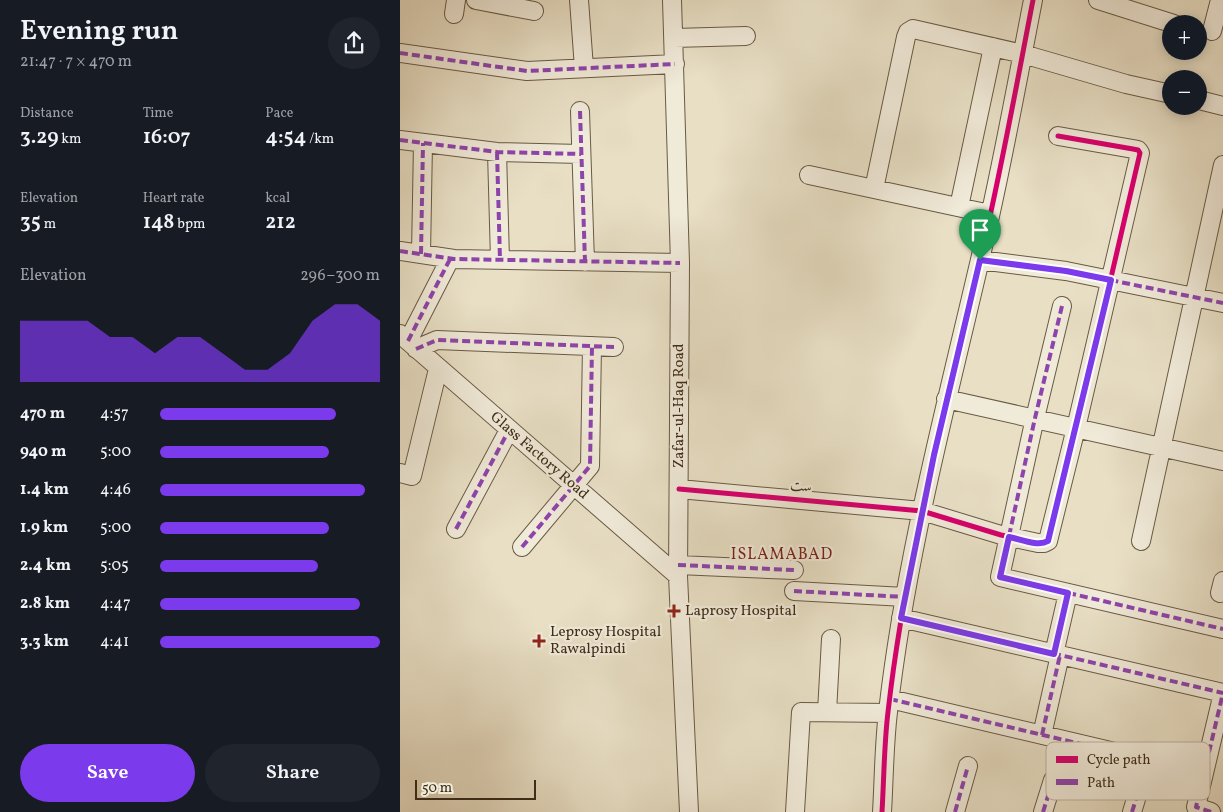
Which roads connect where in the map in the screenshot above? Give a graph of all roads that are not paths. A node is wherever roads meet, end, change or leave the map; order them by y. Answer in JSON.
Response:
{"nodes":[{"id":1,"x":476,"y":0,"type":"edge"},
{"id":2,"x":579,"y":0,"type":"edge"},
{"id":3,"x":672,"y":0,"type":"edge"},
{"id":4,"x":1033,"y":0,"type":"edge"},
{"id":5,"x":1098,"y":0,"type":"edge"},
{"id":6,"x":1220,"y":0,"type":"edge"},
{"id":7,"x":1124,"y":4,"type":"edge"},
{"id":8,"x":534,"y":12,"type":"dead end"},
{"id":9,"x":1162,"y":19,"type":"edge"},
{"id":10,"x":1211,"y":31,"type":"edge"},
{"id":11,"x":746,"y":36,"type":"dead end"},
{"id":12,"x":674,"y":38,"type":"junction"},
{"id":13,"x":993,"y":47,"type":"junction"},
{"id":14,"x":400,"y":53,"type":"edge"},
{"id":15,"x":1022,"y":54,"type":"junction"},
{"id":16,"x":675,"y":64,"type":"junction"},
{"id":17,"x":584,"y":68,"type":"junction"},
{"id":18,"x":1162,"y":92,"type":"edge"},
{"id":19,"x":1207,"y":102,"type":"edge"},
{"id":20,"x":1223,"y":106,"type":"edge"},
{"id":21,"x":580,"y":111,"type":"dead end"},
{"id":22,"x":1058,"y":136,"type":"dead end"},
{"id":23,"x":400,"y":140,"type":"edge"},
{"id":24,"x":423,"y":143,"type":"junction"},
{"id":25,"x":497,"y":152,"type":"junction"},
{"id":26,"x":581,"y":154,"type":"junction"},
{"id":27,"x":1223,"y":165,"type":"edge"},
{"id":28,"x":809,"y":175,"type":"dead end"},
{"id":29,"x":874,"y":189,"type":"junction"},
{"id":30,"x":959,"y":207,"type":"junction"},
{"id":31,"x":990,"y":214,"type":"junction"},
{"id":32,"x":400,"y":251,"type":"edge"},
{"id":33,"x":421,"y":254,"type":"junction"},
{"id":34,"x":450,"y":259,"type":"junction"},
{"id":35,"x":500,"y":260,"type":"junction"},
{"id":36,"x":980,"y":260,"type":"junction"},
{"id":37,"x":585,"y":262,"type":"junction"},
{"id":38,"x":680,"y":263,"type":"junction"},
{"id":39,"x":1111,"y":280,"type":"junction"},
{"id":40,"x":1194,"y":297,"type":"junction"},
{"id":41,"x":1223,"y":303,"type":"edge"},
{"id":42,"x":1062,"y":306,"type":"dead end"},
{"id":43,"x":408,"y":342,"type":"edge"},
{"id":44,"x":592,"y":346,"type":"junction"},
{"id":45,"x":614,"y":347,"type":"dead end"},
{"id":46,"x":438,"y":369,"type":"junction"},
{"id":47,"x":946,"y":399,"type":"junction"},
{"id":48,"x":1035,"y":418,"type":"junction"},
{"id":49,"x":1076,"y":428,"type":"junction"},
{"id":50,"x":509,"y":430,"type":"junction"},
{"id":51,"x":1161,"y":447,"type":"junction"},
{"id":52,"x":1223,"y":461,"type":"edge"},
{"id":53,"x":400,"y":473,"type":"edge"},
{"id":54,"x":572,"y":485,"type":"junction"},
{"id":55,"x":679,"y":489,"type":"junction"},
{"id":56,"x":922,"y":511,"type":"junction"},
{"id":57,"x":456,"y":529,"type":"dead end"},
{"id":58,"x":1009,"y":537,"type":"junction"},
{"id":59,"x":1141,"y":540,"type":"dead end"},
{"id":60,"x":522,"y":547,"type":"dead end"},
{"id":61,"x":794,"y":570,"type":"dead end"},
{"id":62,"x":678,"y":571,"type":"junction"},
{"id":63,"x":794,"y":591,"type":"dead end"},
{"id":64,"x":1068,"y":593,"type":"junction"},
{"id":65,"x":905,"y":596,"type":"junction"},
{"id":66,"x":901,"y":618,"type":"junction"},
{"id":67,"x":1223,"y":629,"type":"edge"},
{"id":68,"x":832,"y":639,"type":"dead end"},
{"id":69,"x":1057,"y":654,"type":"junction"},
{"id":70,"x":1223,"y":693,"type":"edge"},
{"id":71,"x":889,"y":706,"type":"junction"},
{"id":72,"x":827,"y":712,"type":"junction"},
{"id":73,"x":1219,"y":728,"type":"edge"},
{"id":74,"x":1042,"y":734,"type":"junction"},
{"id":75,"x":1075,"y":742,"type":"edge"},
{"id":76,"x":1210,"y":755,"type":"edge"},
{"id":77,"x":968,"y":766,"type":"dead end"},
{"id":78,"x":1198,"y":800,"type":"edge"},
{"id":79,"x":689,"y":812,"type":"edge"},
{"id":80,"x":794,"y":812,"type":"edge"},
{"id":81,"x":882,"y":812,"type":"edge"},
{"id":82,"x":955,"y":812,"type":"edge"},
{"id":83,"x":1211,"y":812,"type":"edge"}],
"edges":[{"from":1,"to":8,"type":"street"},
{"from":2,"to":17,"type":"street"},
{"from":3,"to":12,"type":"street","name":"Zafar-ul-Haq Road"},
{"from":4,"to":15,"type":"street"},
{"from":5,"to":7,"type":"street"},
{"from":6,"to":10,"type":"street"},
{"from":7,"to":9,"type":"street"},
{"from":11,"to":12,"type":"street"},
{"from":12,"to":16,"type":"street","name":"Zafar-ul-Haq Road"},
{"from":13,"to":15,"type":"street"},
{"from":13,"to":29,"type":"street"},
{"from":13,"to":30,"type":"street"},
{"from":14,"to":17,"type":"street"},
{"from":15,"to":18,"type":"street"},
{"from":15,"to":31,"type":"street"},
{"from":16,"to":17,"type":"street"},
{"from":16,"to":38,"type":"street","name":"Zafar-ul-Haq Road"},
{"from":19,"to":20,"type":"street"},
{"from":21,"to":26,"type":"street"},
{"from":22,"to":39,"type":"street"},
{"from":23,"to":24,"type":"street"},
{"from":24,"to":25,"type":"street"},
{"from":24,"to":33,"type":"street"},
{"from":25,"to":26,"type":"street"},
{"from":25,"to":35,"type":"street"},
{"from":26,"to":37,"type":"street"},
{"from":27,"to":40,"type":"street"},
{"from":28,"to":29,"type":"street"},
{"from":29,"to":30,"type":"street"},
{"from":30,"to":31,"type":"street"},
{"from":31,"to":36,"type":"street"},
{"from":32,"to":33,"type":"street"},
{"from":33,"to":34,"type":"street"},
{"from":34,"to":35,"type":"street"},
{"from":34,"to":43,"type":"street"},
{"from":35,"to":37,"type":"street"},
{"from":36,"to":39,"type":"street"},
{"from":36,"to":47,"type":"street"},
{"from":37,"to":38,"type":"street"},
{"from":38,"to":55,"type":"street","name":"Zafar-ul-Haq Road"},
{"from":39,"to":40,"type":"street"},
{"from":39,"to":49,"type":"street"},
{"from":40,"to":41,"type":"street"},
{"from":40,"to":51,"type":"street"},
{"from":42,"to":48,"type":"street"},
{"from":43,"to":44,"type":"street"},
{"from":43,"to":46,"type":"street","name":"Glass Factory Road"},
{"from":44,"to":45,"type":"street"},
{"from":44,"to":54,"type":"street"},
{"from":46,"to":50,"type":"street","name":"Glass Factory Road"},
{"from":46,"to":53,"type":"street"},
{"from":47,"to":48,"type":"street"},
{"from":47,"to":56,"type":"street"},
{"from":48,"to":49,"type":"street"},
{"from":48,"to":58,"type":"street"},
{"from":49,"to":51,"type":"street"},
{"from":49,"to":58,"type":"street","name":"ست"},
{"from":50,"to":54,"type":"street","name":"Glass Factory Road"},
{"from":50,"to":57,"type":"street"},
{"from":51,"to":52,"type":"street"},
{"from":51,"to":59,"type":"street"},
{"from":54,"to":60,"type":"street"},
{"from":54,"to":62,"type":"street","name":"Glass Factory Road"},
{"from":55,"to":56,"type":"street","name":"ست"},
{"from":55,"to":62,"type":"street","name":"Zafar-ul-Haq Road"},
{"from":56,"to":58,"type":"street","name":"ست"},
{"from":56,"to":65,"type":"street"},
{"from":58,"to":64,"type":"street"},
{"from":61,"to":62,"type":"street"},
{"from":62,"to":79,"type":"street","name":"Zafar-ul-Haq Road"},
{"from":63,"to":65,"type":"street"},
{"from":64,"to":67,"type":"street"},
{"from":64,"to":69,"type":"street"},
{"from":65,"to":66,"type":"street"},
{"from":66,"to":69,"type":"street"},
{"from":66,"to":71,"type":"street"},
{"from":68,"to":72,"type":"street"},
{"from":69,"to":70,"type":"street"},
{"from":69,"to":74,"type":"street"},
{"from":70,"to":73,"type":"street"},
{"from":71,"to":72,"type":"street"},
{"from":71,"to":74,"type":"street"},
{"from":71,"to":81,"type":"street"},
{"from":72,"to":80,"type":"street"},
{"from":73,"to":76,"type":"street"},
{"from":74,"to":75,"type":"street"},
{"from":77,"to":82,"type":"street"},
{"from":78,"to":83,"type":"street"}]}
